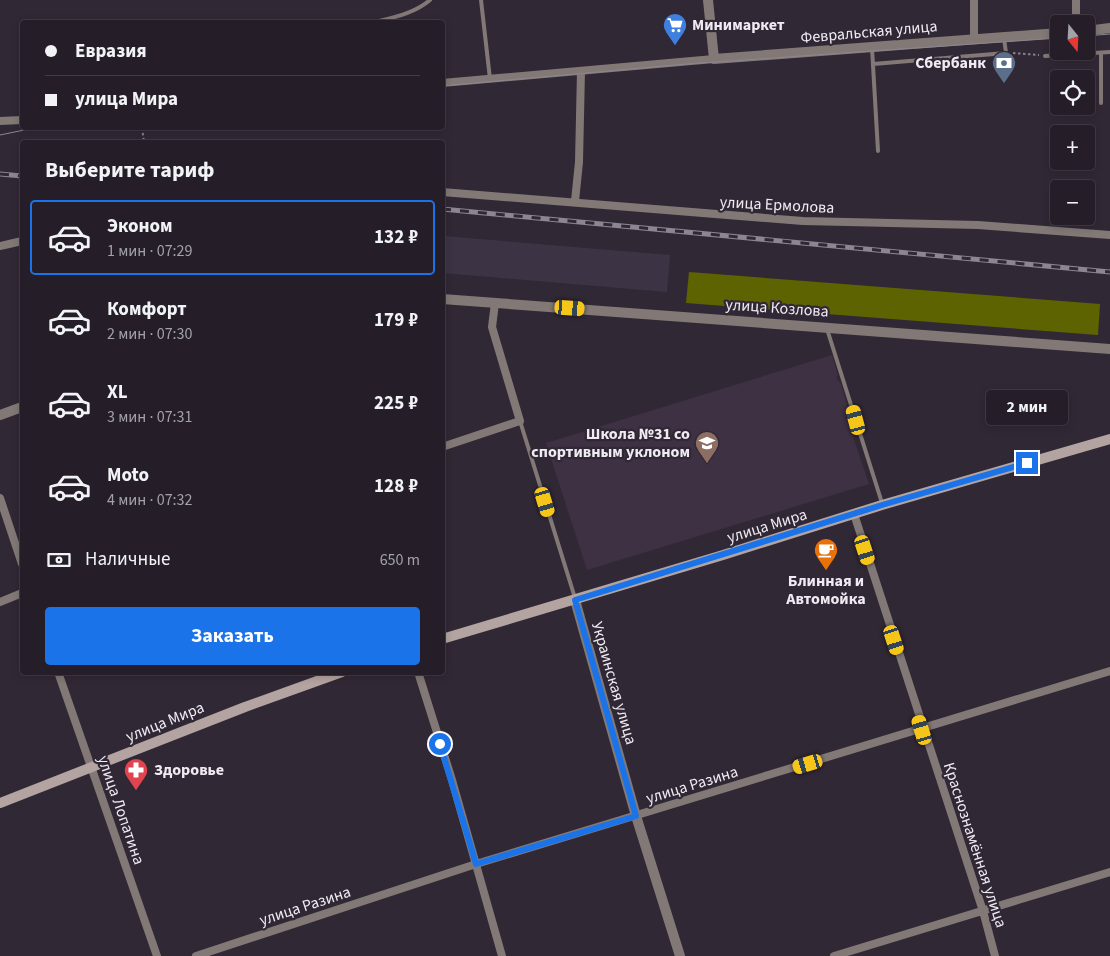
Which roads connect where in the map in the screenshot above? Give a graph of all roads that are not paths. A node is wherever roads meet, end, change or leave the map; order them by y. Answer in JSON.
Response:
{"nodes":[{"id":1,"x":430,"y":0,"type":"edge"},
{"id":2,"x":481,"y":0,"type":"edge"},
{"id":3,"x":708,"y":0,"type":"edge"},
{"id":4,"x":974,"y":0,"type":"edge"},
{"id":5,"x":1076,"y":0,"type":"edge"},
{"id":6,"x":1076,"y":15,"type":"edge"},
{"id":7,"x":383,"y":20,"type":"edge"},
{"id":8,"x":1110,"y":28,"type":"edge"},
{"id":9,"x":1095,"y":30,"type":"edge"},
{"id":10,"x":1050,"y":34,"type":"edge"},
{"id":11,"x":1004,"y":37,"type":"junction"},
{"id":12,"x":974,"y":39,"type":"junction"},
{"id":13,"x":872,"y":47,"type":"junction"},
{"id":14,"x":1110,"y":52,"type":"edge"},
{"id":15,"x":1101,"y":53,"type":"junction"},
{"id":16,"x":1044,"y":56,"type":"road end"},
{"id":17,"x":714,"y":60,"type":"junction"},
{"id":18,"x":874,"y":64,"type":"junction"},
{"id":19,"x":581,"y":71,"type":"junction"},
{"id":20,"x":490,"y":79,"type":"junction"},
{"id":21,"x":445,"y":83,"type":"edge"},
{"id":22,"x":1101,"y":103,"type":"dead end"},
{"id":23,"x":20,"y":120,"type":"edge"},
{"id":24,"x":0,"y":121,"type":"edge"},
{"id":25,"x":878,"y":151,"type":"dead end"},
{"id":26,"x":445,"y":192,"type":"edge"},
{"id":27,"x":575,"y":201,"type":"junction"},
{"id":28,"x":1110,"y":235,"type":"edge"},
{"id":29,"x":20,"y":241,"type":"edge"},
{"id":30,"x":0,"y":246,"type":"edge"},
{"id":31,"x":445,"y":299,"type":"edge"},
{"id":32,"x":495,"y":303,"type":"junction"},
{"id":33,"x":826,"y":327,"type":"junction"},
{"id":34,"x":1110,"y":349,"type":"edge"},
{"id":35,"x":20,"y":408,"type":"edge"},
{"id":36,"x":0,"y":415,"type":"edge"},
{"id":37,"x":520,"y":421,"type":"junction"},
{"id":38,"x":1107,"y":439,"type":"edge"},
{"id":39,"x":445,"y":446,"type":"edge"},
{"id":40,"x":0,"y":498,"type":"edge"},
{"id":41,"x":882,"y":505,"type":"junction"},
{"id":42,"x":854,"y":514,"type":"junction"},
{"id":43,"x":20,"y":558,"type":"edge"},
{"id":44,"x":20,"y":594,"type":"edge"},
{"id":45,"x":575,"y":600,"type":"junction"},
{"id":46,"x":0,"y":602,"type":"edge"},
{"id":47,"x":445,"y":638,"type":"edge"},
{"id":48,"x":1110,"y":671,"type":"edge"},
{"id":49,"x":59,"y":675,"type":"edge"},
{"id":50,"x":334,"y":675,"type":"edge"},
{"id":51,"x":419,"y":675,"type":"edge"},
{"id":52,"x":922,"y":730,"type":"junction"},
{"id":53,"x":92,"y":767,"type":"junction"},
{"id":54,"x":0,"y":803,"type":"edge"},
{"id":55,"x":636,"y":816,"type":"junction"},
{"id":56,"x":476,"y":864,"type":"junction"},
{"id":57,"x":1110,"y":872,"type":"edge"},
{"id":58,"x":983,"y":911,"type":"junction"},
{"id":59,"x":157,"y":956,"type":"edge"},
{"id":60,"x":196,"y":956,"type":"edge"},
{"id":61,"x":502,"y":956,"type":"edge"},
{"id":62,"x":680,"y":956,"type":"edge"},
{"id":63,"x":834,"y":956,"type":"edge"},
{"id":64,"x":995,"y":956,"type":"edge"}],
"edges":[{"from":1,"to":7,"type":"lane"},
{"from":2,"to":20,"type":"lane"},
{"from":3,"to":17,"type":"street"},
{"from":4,"to":12,"type":"street"},
{"from":5,"to":6,"type":"street"},
{"from":8,"to":9,"type":"street"},
{"from":10,"to":11,"type":"street","name":"Февральская улица"},
{"from":11,"to":12,"type":"street","name":"Февральская улица"},
{"from":11,"to":18,"type":"lane"},
{"from":12,"to":13,"type":"street","name":"Февральская улица"},
{"from":13,"to":17,"type":"street","name":"Февральская улица"},
{"from":13,"to":18,"type":"lane"},
{"from":14,"to":15,"type":"lane"},
{"from":15,"to":16,"type":"lane"},
{"from":15,"to":22,"type":"lane"},
{"from":17,"to":19,"type":"street","name":"Февральская улица"},
{"from":18,"to":25,"type":"lane"},
{"from":19,"to":20,"type":"street","name":"Февральская улица"},
{"from":19,"to":27,"type":"street"},
{"from":20,"to":21,"type":"street","name":"Февральская улица"},
{"from":23,"to":24,"type":"street"},
{"from":26,"to":27,"type":"street","name":"улица Ермолова"},
{"from":27,"to":28,"type":"street","name":"улица Ермолова"},
{"from":29,"to":30,"type":"street"},
{"from":31,"to":32,"type":"street","name":"улица Козлова"},
{"from":32,"to":33,"type":"street","name":"улица Козлова"},
{"from":32,"to":37,"type":"street","name":"Украинская улица"},
{"from":33,"to":34,"type":"street","name":"улица Козлова"},
{"from":33,"to":41,"type":"lane"},
{"from":35,"to":36,"type":"street"},
{"from":37,"to":39,"type":"street"},
{"from":37,"to":45,"type":"lane","name":"Украинская улица"},
{"from":38,"to":41,"type":"main road","name":"улица Мира"},
{"from":40,"to":43,"type":"street"},
{"from":41,"to":42,"type":"main road","name":"улица Мира"},
{"from":42,"to":45,"type":"main road","name":"улица Мира"},
{"from":42,"to":52,"type":"street","name":"Краснознамённая улица"},
{"from":44,"to":46,"type":"street"},
{"from":45,"to":47,"type":"main road","name":"улица Мира"},
{"from":45,"to":55,"type":"street","name":"Украинская улица"},
{"from":48,"to":52,"type":"street","name":"улица Разина"},
{"from":49,"to":53,"type":"street","name":"улица Лопатина"},
{"from":50,"to":53,"type":"main road","name":"улица Мира"},
{"from":51,"to":56,"type":"street"},
{"from":52,"to":55,"type":"street","name":"улица Разина"},
{"from":52,"to":58,"type":"street","name":"Краснознамённая улица"},
{"from":53,"to":54,"type":"main road","name":"улица Мира"},
{"from":53,"to":59,"type":"street","name":"улица Лопатина"},
{"from":55,"to":56,"type":"street","name":"улица Разина"},
{"from":55,"to":62,"type":"street","name":"Украинская улица"},
{"from":56,"to":60,"type":"street","name":"улица Разина"},
{"from":56,"to":61,"type":"street"},
{"from":57,"to":58,"type":"street"},
{"from":58,"to":63,"type":"street"},
{"from":58,"to":64,"type":"street","name":"Краснознамённая улица"}]}
